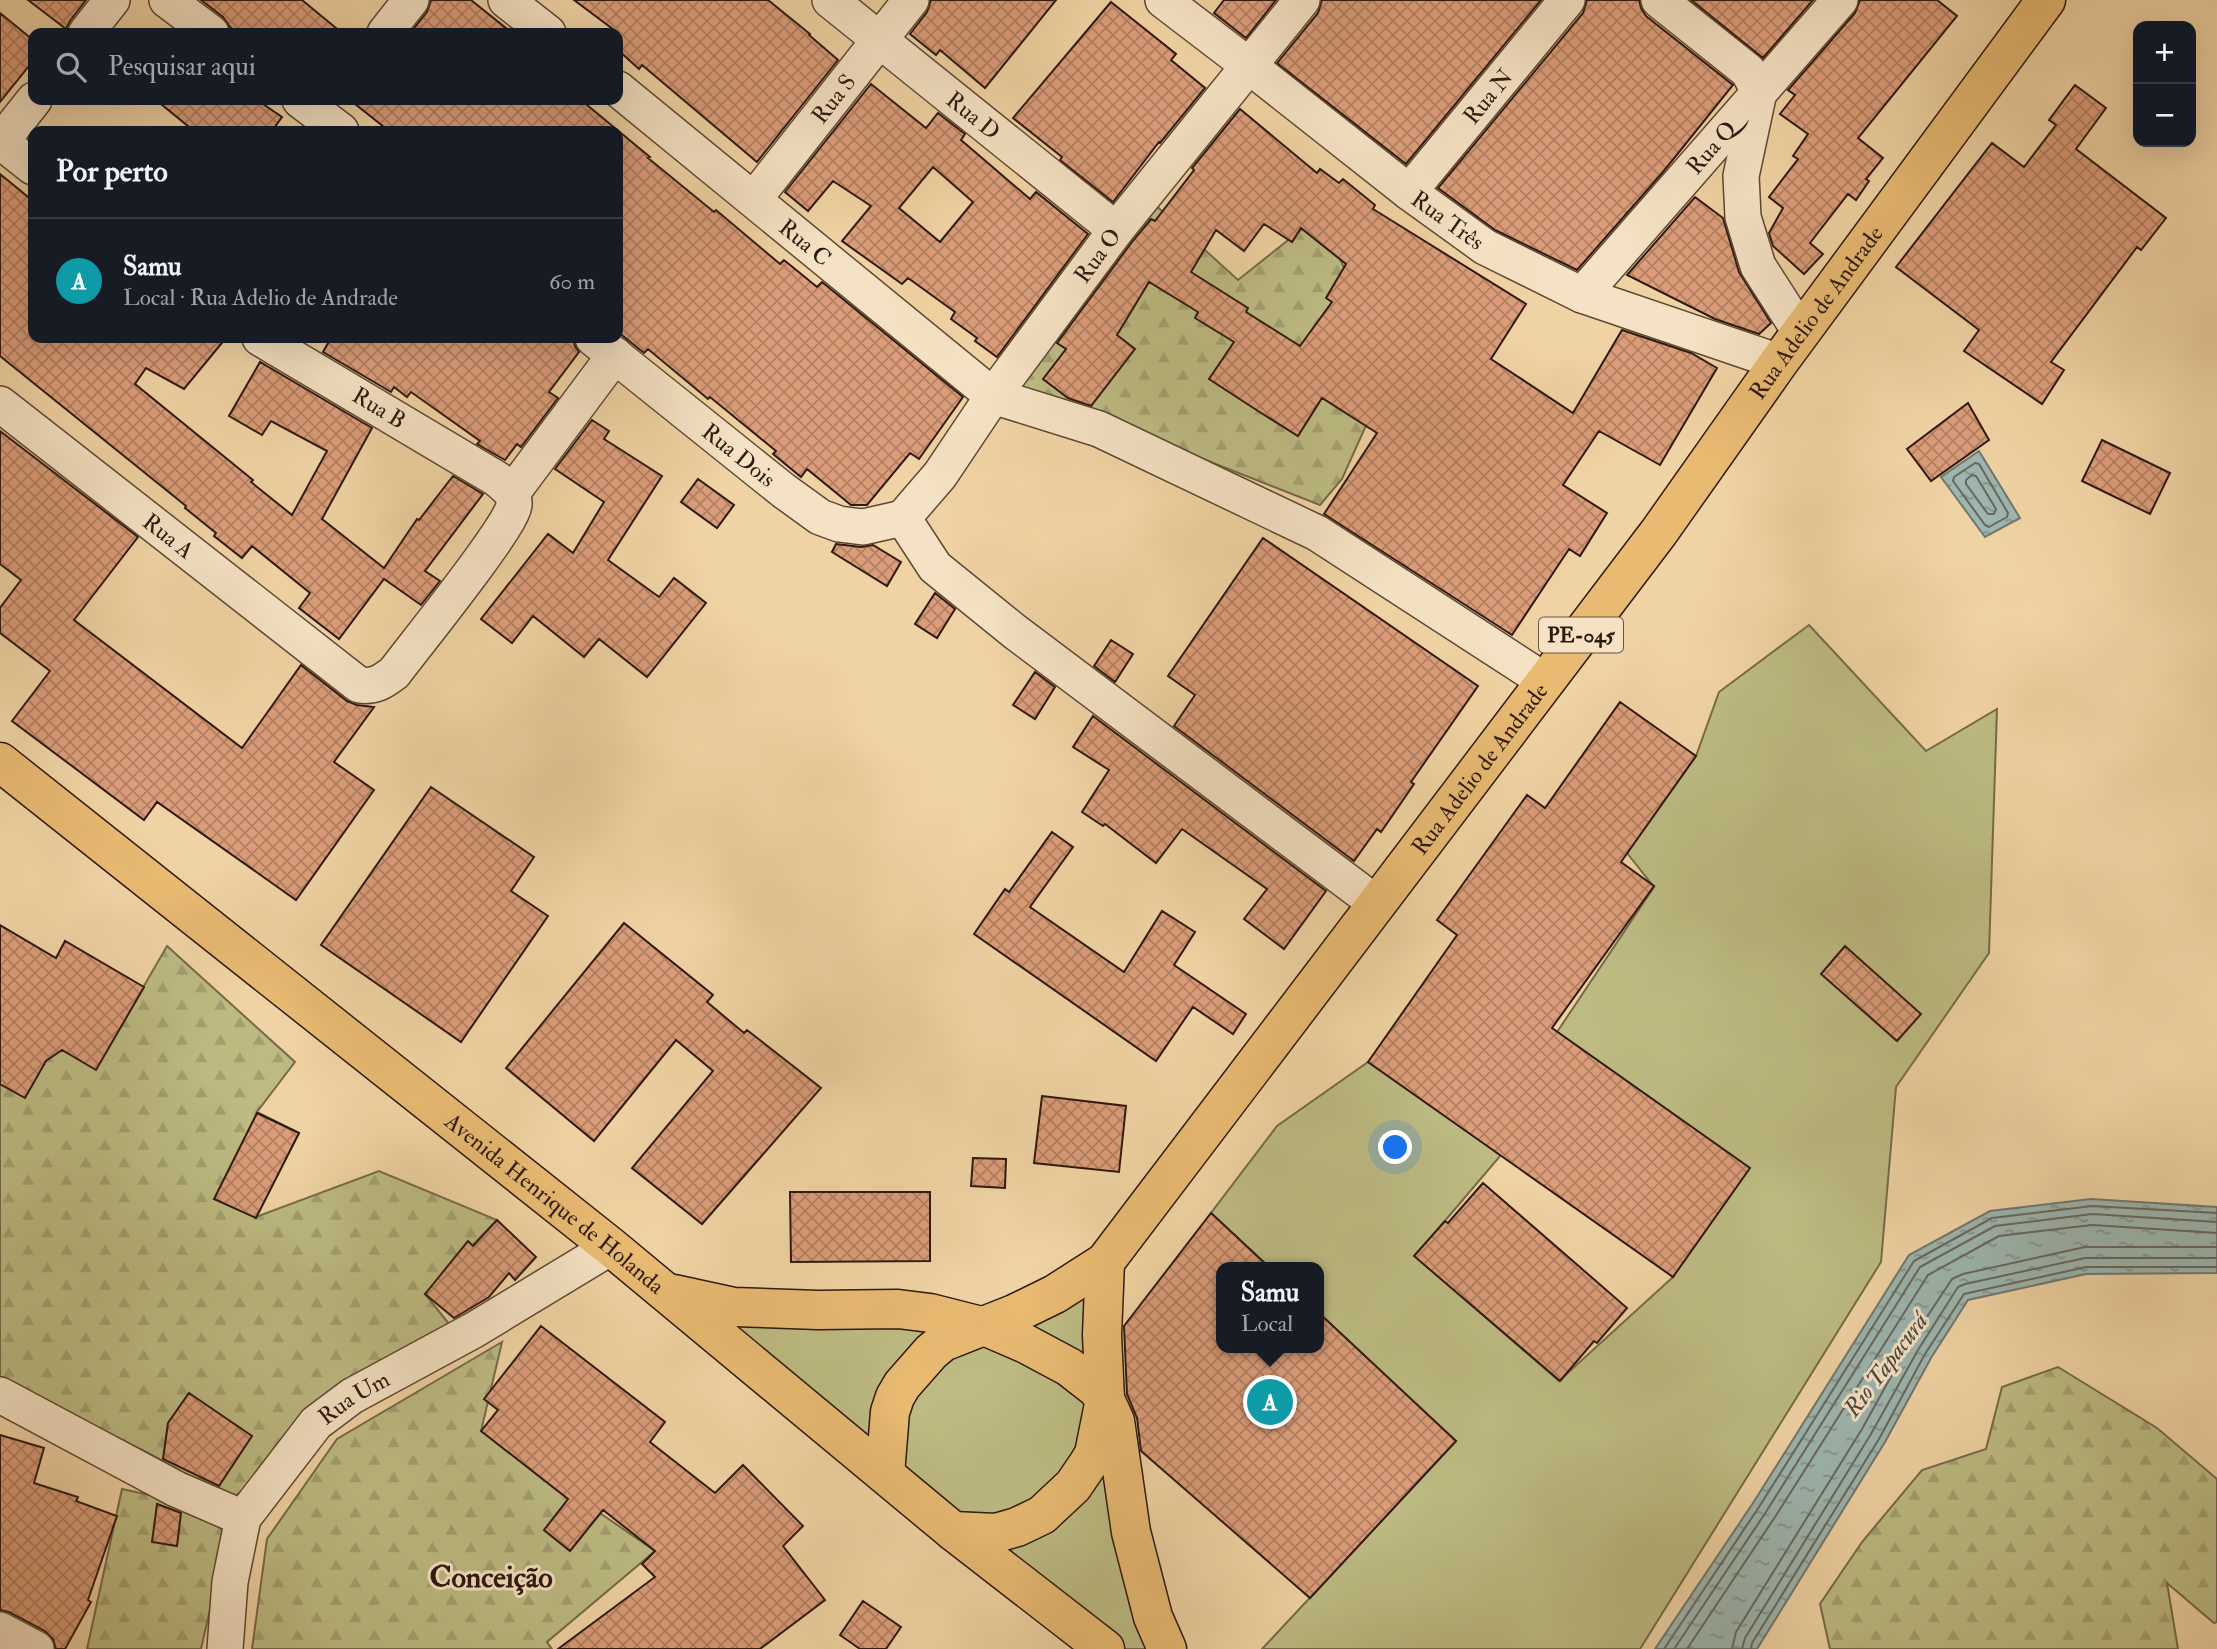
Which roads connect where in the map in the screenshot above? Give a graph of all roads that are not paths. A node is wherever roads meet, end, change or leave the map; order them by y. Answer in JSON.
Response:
{"nodes":[{"id":1,"x":112,"y":0,"type":"edge"},
{"id":2,"x":167,"y":0,"type":"edge"},
{"id":3,"x":411,"y":0,"type":"edge"},
{"id":4,"x":506,"y":0,"type":"edge"},
{"id":5,"x":830,"y":0,"type":"edge"},
{"id":6,"x":911,"y":0,"type":"edge"},
{"id":7,"x":1163,"y":0,"type":"edge"},
{"id":8,"x":1302,"y":0,"type":"edge"},
{"id":9,"x":1567,"y":0,"type":"edge"},
{"id":10,"x":1659,"y":0,"type":"edge"},
{"id":11,"x":1840,"y":0,"type":"edge"},
{"id":12,"x":2046,"y":0,"type":"edge"},
{"id":13,"x":90,"y":28,"type":"edge"},
{"id":14,"x":204,"y":28,"type":"edge"},
{"id":15,"x":389,"y":28,"type":"edge"},
{"id":16,"x":542,"y":28,"type":"edge"},
{"id":17,"x":879,"y":39,"type":"junction"},
{"id":18,"x":1248,"y":65,"type":"junction"},
{"id":19,"x":1759,"y":92,"type":"junction"},
{"id":20,"x":623,"y":93,"type":"edge"},
{"id":21,"x":30,"y":105,"type":"edge"},
{"id":22,"x":0,"y":142,"type":"edge"},
{"id":23,"x":28,"y":162,"type":"edge"},
{"id":24,"x":1409,"y":192,"type":"junction"},
{"id":25,"x":754,"y":199,"type":"junction"},
{"id":26,"x":1116,"y":230,"type":"junction"},
{"id":27,"x":1582,"y":295,"type":"junction"},
{"id":28,"x":268,"y":343,"type":"edge"},
{"id":29,"x":604,"y":346,"type":"edge"},
{"id":30,"x":1790,"y":347,"type":"junction"},
{"id":31,"x":993,"y":396,"type":"junction"},
{"id":32,"x":0,"y":404,"type":"edge"},
{"id":33,"x":505,"y":486,"type":"junction"},
{"id":34,"x":903,"y":518,"type":"junction"},
{"id":35,"x":1545,"y":681,"type":"junction"},
{"id":36,"x":0,"y":762,"type":"edge"},
{"id":37,"x":1377,"y":904,"type":"junction"},
{"id":38,"x":611,"y":1247,"type":"junction"},
{"id":39,"x":1105,"y":1262,"type":"junction"},
{"id":40,"x":668,"y":1292,"type":"junction"},
{"id":41,"x":980,"y":1326,"type":"junction"},
{"id":42,"x":0,"y":1395,"type":"edge"},
{"id":43,"x":1105,"y":1399,"type":"junction"},
{"id":44,"x":885,"y":1474,"type":"junction"},
{"id":45,"x":243,"y":1518,"type":"junction"},
{"id":46,"x":953,"y":1531,"type":"junction"},
{"id":47,"x":0,"y":1630,"type":"edge"},
{"id":48,"x":36,"y":1649,"type":"edge"},
{"id":49,"x":225,"y":1649,"type":"edge"},
{"id":50,"x":1105,"y":1649,"type":"edge"},
{"id":51,"x":1167,"y":1649,"type":"edge"}],
"edges":[{"from":1,"to":13,"type":"street"},
{"from":2,"to":14,"type":"street"},
{"from":3,"to":15,"type":"street"},
{"from":4,"to":16,"type":"street"},
{"from":5,"to":17,"type":"street","name":"Rua D"},
{"from":6,"to":17,"type":"street","name":"Rua S"},
{"from":7,"to":18,"type":"street","name":"Rua Três"},
{"from":8,"to":18,"type":"street","name":"Rua O"},
{"from":9,"to":24,"type":"street","name":"Rua N"},
{"from":10,"to":19,"type":"street"},
{"from":11,"to":19,"type":"street","name":"Rua Q"},
{"from":12,"to":30,"type":"main road","name":"Rua Adelio de Andrade","number":"PE-045"},
{"from":17,"to":25,"type":"street","name":"Rua S"},
{"from":17,"to":26,"type":"street","name":"Rua D"},
{"from":18,"to":24,"type":"street","name":"Rua Três"},
{"from":18,"to":26,"type":"street","name":"Rua O"},
{"from":19,"to":27,"type":"street","name":"Rua Q"},
{"from":19,"to":30,"type":"street"},
{"from":20,"to":25,"type":"street","name":"Rua C"},
{"from":21,"to":22,"type":"street"},
{"from":22,"to":23,"type":"street"},
{"from":24,"to":27,"type":"street","name":"Rua Três"},
{"from":25,"to":31,"type":"street","name":"Rua C"},
{"from":26,"to":31,"type":"street","name":"Rua O"},
{"from":27,"to":30,"type":"street","name":"Rua Três"},
{"from":28,"to":33,"type":"street","name":"Rua B"},
{"from":29,"to":33,"type":"street"},
{"from":29,"to":34,"type":"street","name":"Rua Dois"},
{"from":30,"to":35,"type":"main road","name":"Rua Adelio de Andrade","number":"PE-045"},
{"from":31,"to":34,"type":"street","name":"Rua O"},
{"from":31,"to":35,"type":"street"},
{"from":32,"to":33,"type":"street","name":"Rua A"},
{"from":34,"to":37,"type":"street"},
{"from":35,"to":37,"type":"main road","name":"Rua Adelio de Andrade","number":"PE-045"},
{"from":36,"to":38,"type":"main road","name":"Avenida Henrique de Holanda"},
{"from":37,"to":39,"type":"main road","name":"Rua Adelio de Andrade","number":"PE-045"},
{"from":38,"to":40,"type":"main road","name":"Avenida Henrique de Holanda"},
{"from":38,"to":45,"type":"street","name":"Rua Um"},
{"from":39,"to":41,"type":"main road"},
{"from":39,"to":43,"type":"main road"},
{"from":40,"to":41,"type":"main road"},
{"from":40,"to":44,"type":"main road","name":"Avenida Henrique de Holanda"},
{"from":41,"to":43,"type":"main road"},
{"from":41,"to":44,"type":"main road"},
{"from":42,"to":45,"type":"street"},
{"from":43,"to":46,"type":"main road"},
{"from":43,"to":51,"type":"main road"},
{"from":44,"to":46,"type":"main road","name":"Avenida Henrique de Holanda"},
{"from":45,"to":49,"type":"street","name":"Rua Um"},
{"from":46,"to":50,"type":"main road","name":"Avenida Henrique de Holanda"},
{"from":47,"to":48,"type":"street"}]}
